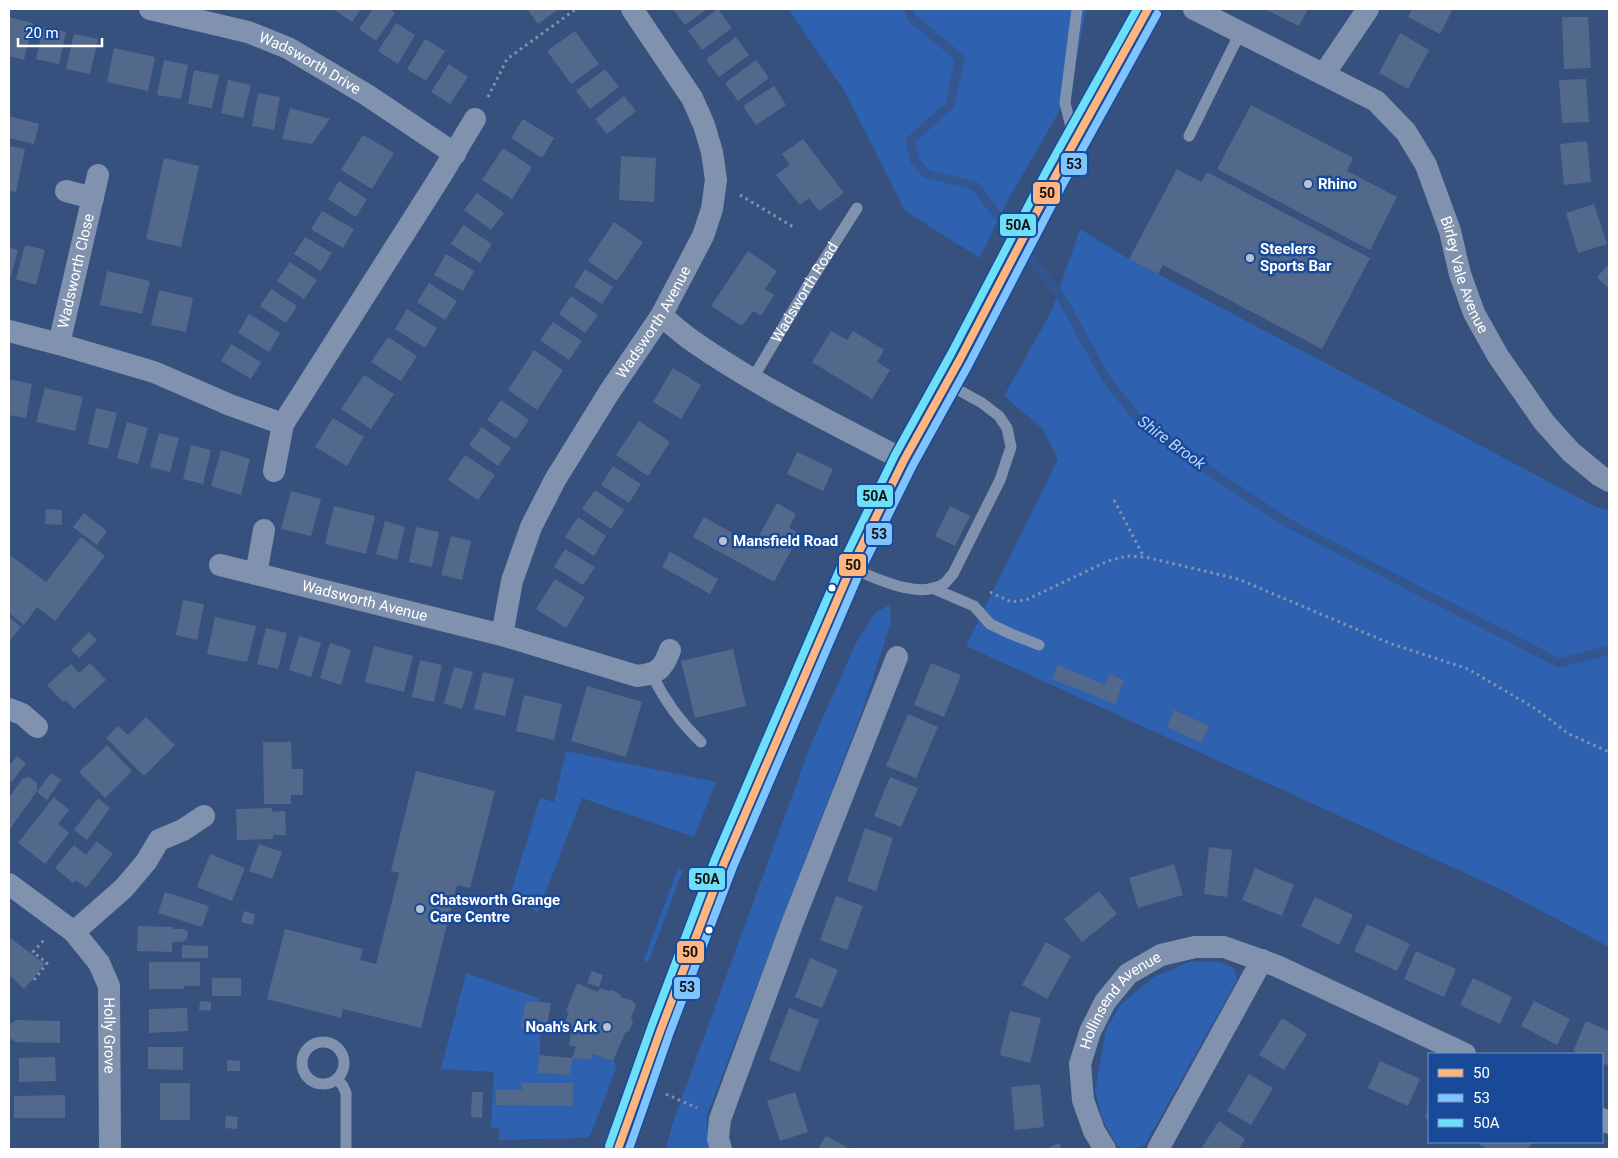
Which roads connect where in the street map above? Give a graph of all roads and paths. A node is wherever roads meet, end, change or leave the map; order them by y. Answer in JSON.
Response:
{"nodes":[{"id":1,"x":150,"y":9,"type":"edge"},
{"id":2,"x":576,"y":9,"type":"edge"},
{"id":3,"x":632,"y":9,"type":"edge"},
{"id":4,"x":1077,"y":9,"type":"edge"},
{"id":5,"x":1148,"y":9,"type":"edge"},
{"id":6,"x":1194,"y":9,"type":"edge"},
{"id":7,"x":1368,"y":9,"type":"edge"},
{"id":8,"x":1240,"y":33,"type":"junction"},
{"id":9,"x":1324,"y":74,"type":"junction"},
{"id":10,"x":475,"y":119,"type":"joint"},
{"id":11,"x":1079,"y":133,"type":"junction"},
{"id":12,"x":1189,"y":136,"type":"dead end"},
{"id":13,"x":454,"y":154,"type":"junction"},
{"id":14,"x":98,"y":175,"type":"dead end"},
{"id":15,"x":733,"y":190,"type":"dead end"},
{"id":16,"x":66,"y":191,"type":"dead end"},
{"id":17,"x":93,"y":198,"type":"junction"},
{"id":18,"x":858,"y":208,"type":"dead end"},
{"id":19,"x":795,"y":228,"type":"dead end"},
{"id":20,"x":661,"y":316,"type":"junction"},
{"id":21,"x":9,"y":331,"type":"edge"},
{"id":22,"x":59,"y":344,"type":"junction"},
{"id":23,"x":753,"y":378,"type":"junction"},
{"id":24,"x":946,"y":383,"type":"junction"},
{"id":25,"x":283,"y":424,"type":"junction"},
{"id":26,"x":904,"y":460,"type":"junction"},
{"id":27,"x":274,"y":471,"type":"dead end"},
{"id":28,"x":1609,"y":481,"type":"edge"},
{"id":29,"x":1114,"y":500,"type":"dead end"},
{"id":30,"x":264,"y":530,"type":"dead end"},
{"id":31,"x":1145,"y":557,"type":"junction"},
{"id":32,"x":220,"y":565,"type":"dead end"},
{"id":33,"x":851,"y":568,"type":"junction"},
{"id":34,"x":256,"y":574,"type":"junction"},
{"id":35,"x":953,"y":574,"type":"junction"},
{"id":36,"x":932,"y":588,"type":"junction"},
{"id":37,"x":502,"y":635,"type":"junction"},
{"id":38,"x":1039,"y":645,"type":"dead end"},
{"id":39,"x":670,"y":650,"type":"dead end"},
{"id":40,"x":897,"y":657,"type":"dead end"},
{"id":41,"x":652,"y":675,"type":"junction"},
{"id":42,"x":9,"y":709,"type":"edge"},
{"id":43,"x":37,"y":727,"type":"dead end"},
{"id":44,"x":701,"y":742,"type":"dead end"},
{"id":45,"x":1609,"y":752,"type":"edge"},
{"id":46,"x":204,"y":816,"type":"dead end"},
{"id":47,"x":10,"y":887,"type":"edge"},
{"id":48,"x":74,"y":932,"type":"junction"},
{"id":49,"x":48,"y":936,"type":"dead end"},
{"id":50,"x":1262,"y":960,"type":"junction"},
{"id":51,"x":34,"y":980,"type":"dead end"},
{"id":52,"x":1463,"y":1053,"type":"edge"},
{"id":53,"x":337,"y":1079,"type":"dead end"},
{"id":54,"x":688,"y":1104,"type":"dead end"},
{"id":55,"x":700,"y":1110,"type":"dead end"},
{"id":56,"x":110,"y":1149,"type":"edge"},
{"id":57,"x":346,"y":1149,"type":"edge"},
{"id":58,"x":618,"y":1149,"type":"edge"},
{"id":59,"x":721,"y":1149,"type":"edge"},
{"id":60,"x":1105,"y":1149,"type":"edge"},
{"id":61,"x":1158,"y":1149,"type":"edge"}],
"edges":[{"from":1,"to":13,"type":"street","name":"Wadsworth Drive"},
{"from":2,"to":10,"type":"path"},
{"from":3,"to":20,"type":"street","name":"Wadsworth Avenue"},
{"from":4,"to":11,"type":"lane"},
{"from":5,"to":11,"type":"main road"},
{"from":6,"to":8,"type":"street","name":"Birley Vale Avenue"},
{"from":7,"to":9,"type":"street"},
{"from":8,"to":9,"type":"street","name":"Birley Vale Avenue"},
{"from":8,"to":12,"type":"lane"},
{"from":9,"to":28,"type":"street","name":"Birley Vale Avenue"},
{"from":10,"to":13,"type":"street"},
{"from":11,"to":24,"type":"main road"},
{"from":13,"to":25,"type":"street"},
{"from":14,"to":17,"type":"street","name":"Wadsworth Close"},
{"from":15,"to":19,"type":"path"},
{"from":16,"to":17,"type":"street","name":"Wadsworth Close"},
{"from":17,"to":22,"type":"street","name":"Wadsworth Close"},
{"from":18,"to":23,"type":"lane","name":"Wadsworth Road"},
{"from":20,"to":23,"type":"street"},
{"from":20,"to":37,"type":"street","name":"Wadsworth Avenue"},
{"from":21,"to":22,"type":"street"},
{"from":22,"to":25,"type":"street"},
{"from":23,"to":26,"type":"street"},
{"from":24,"to":26,"type":"main road"},
{"from":24,"to":35,"type":"lane"},
{"from":25,"to":27,"type":"street"},
{"from":26,"to":33,"type":"main road"},
{"from":29,"to":31,"type":"path"},
{"from":30,"to":34,"type":"street"},
{"from":31,"to":35,"type":"path"},
{"from":31,"to":45,"type":"path"},
{"from":32,"to":34,"type":"street","name":"Wadsworth Avenue"},
{"from":33,"to":36,"type":"lane"},
{"from":33,"to":58,"type":"main road"},
{"from":34,"to":37,"type":"street","name":"Wadsworth Avenue"},
{"from":35,"to":36,"type":"lane"},
{"from":36,"to":38,"type":"lane"},
{"from":37,"to":41,"type":"street","name":"Wadsworth Avenue"},
{"from":39,"to":41,"type":"street"},
{"from":40,"to":59,"type":"street"},
{"from":41,"to":44,"type":"lane"},
{"from":42,"to":43,"type":"street"},
{"from":46,"to":48,"type":"street"},
{"from":47,"to":48,"type":"street","name":"Holly Grove"},
{"from":48,"to":56,"type":"street","name":"Holly Grove"},
{"from":49,"to":51,"type":"path"},
{"from":50,"to":52,"type":"street","name":"Hollinsend Avenue"},
{"from":50,"to":60,"type":"street","name":"Hollinsend Avenue"},
{"from":50,"to":61,"type":"street"},
{"from":53,"to":57,"type":"lane"},
{"from":54,"to":55,"type":"path"}]}
